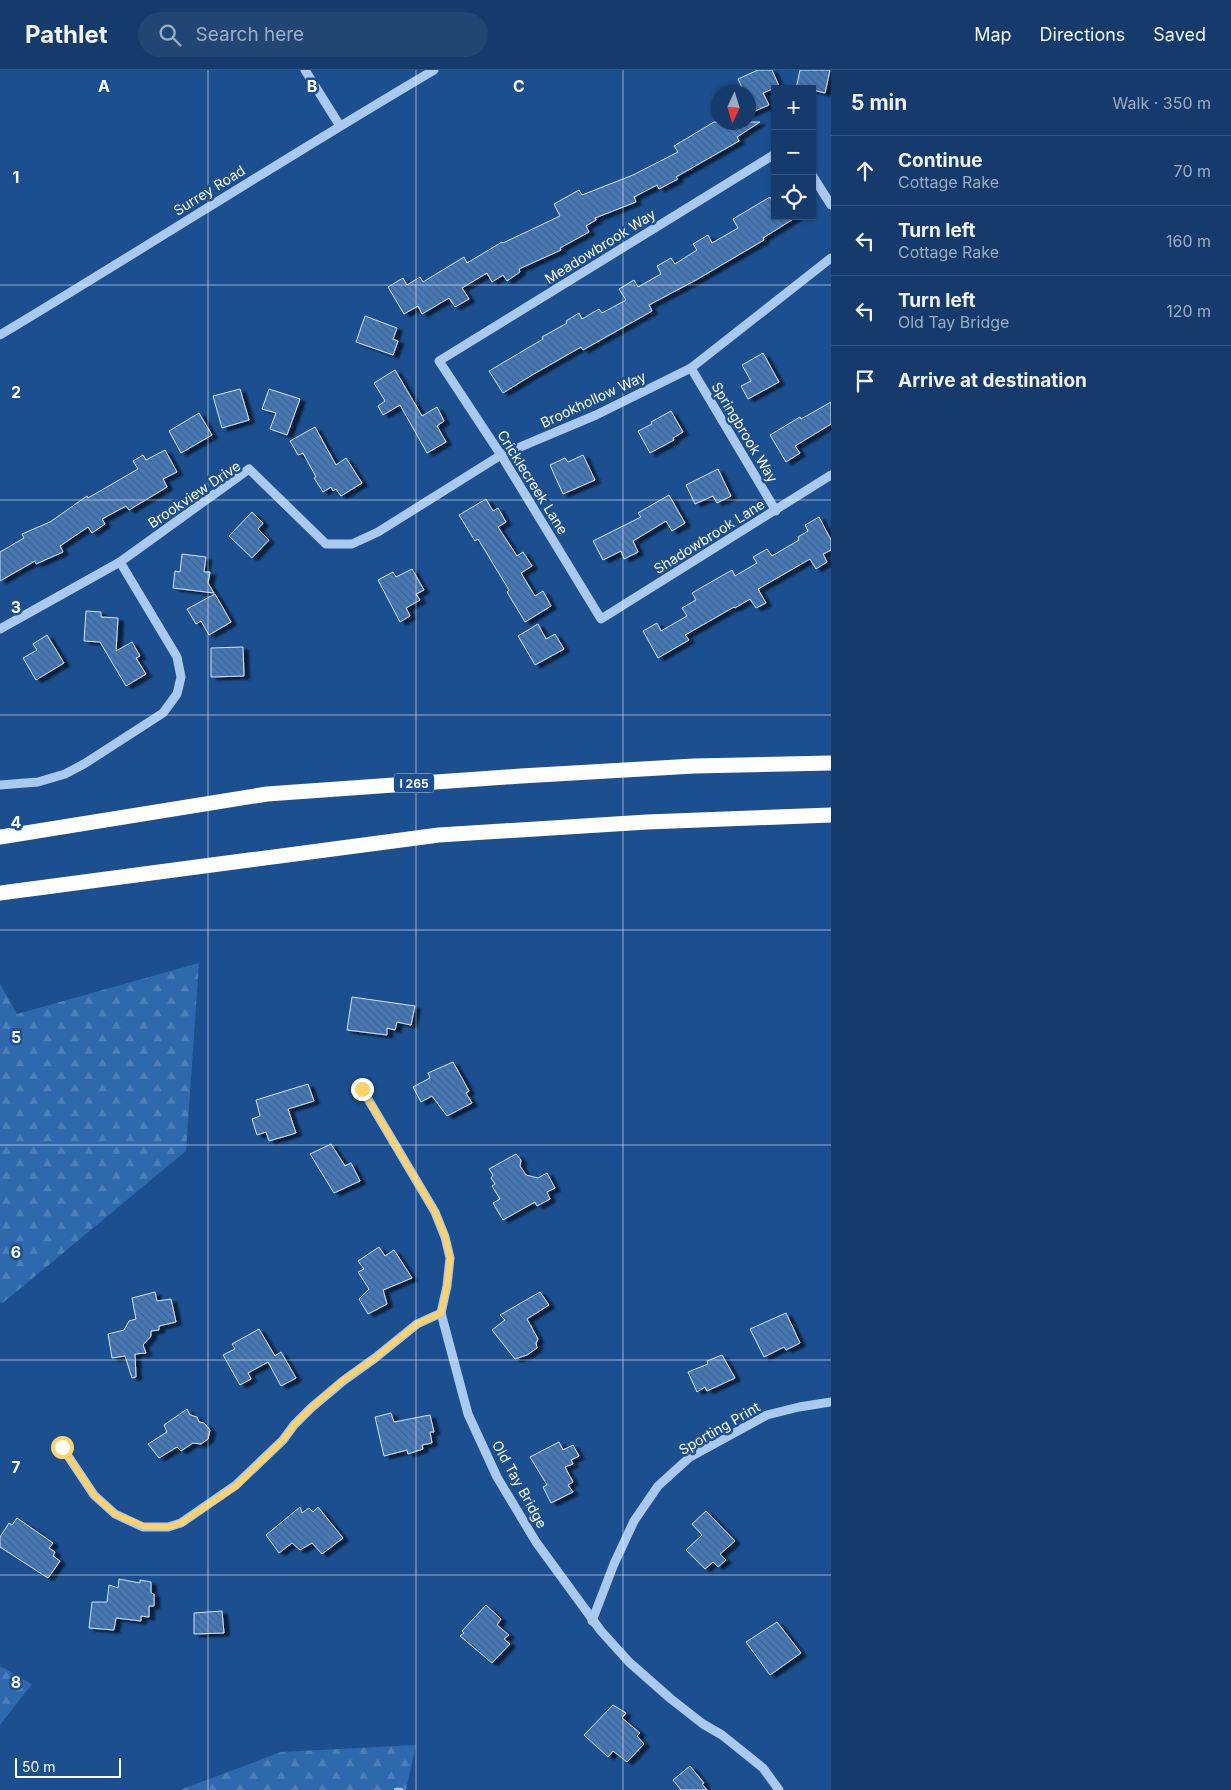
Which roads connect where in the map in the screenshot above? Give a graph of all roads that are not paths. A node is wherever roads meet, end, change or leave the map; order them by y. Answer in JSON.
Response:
{"nodes":[{"id":1,"x":305,"y":70,"type":"edge"},
{"id":2,"x":434,"y":70,"type":"edge"},
{"id":3,"x":340,"y":126,"type":"junction"},
{"id":4,"x":771,"y":156,"type":"edge"},
{"id":5,"x":816,"y":182,"type":"edge"},
{"id":6,"x":831,"y":206,"type":"edge"},
{"id":7,"x":831,"y":258,"type":"edge"},
{"id":8,"x":0,"y":335,"type":"edge"},
{"id":9,"x":439,"y":361,"type":"joint"},
{"id":10,"x":691,"y":368,"type":"junction"},
{"id":11,"x":502,"y":455,"type":"junction"},
{"id":12,"x":831,"y":475,"type":"edge"},
{"id":13,"x":776,"y":511,"type":"junction"},
{"id":14,"x":352,"y":544,"type":"joint"},
{"id":15,"x":120,"y":562,"type":"junction"},
{"id":16,"x":601,"y":619,"type":"joint"},
{"id":17,"x":0,"y":629,"type":"edge"},
{"id":18,"x":831,"y":763,"type":"edge"},
{"id":19,"x":0,"y":785,"type":"edge"},
{"id":20,"x":831,"y":815,"type":"edge"},
{"id":21,"x":0,"y":837,"type":"edge"},
{"id":22,"x":0,"y":893,"type":"edge"},
{"id":23,"x":362,"y":1089,"type":"dead end"},
{"id":24,"x":441,"y":1313,"type":"junction"},
{"id":25,"x":831,"y":1402,"type":"edge"},
{"id":26,"x":62,"y":1447,"type":"dead end"},
{"id":27,"x":592,"y":1621,"type":"junction"},
{"id":28,"x":779,"y":1790,"type":"edge"}],
"edges":[{"from":1,"to":3,"type":"street"},
{"from":2,"to":3,"type":"street","name":"Surrey Road"},
{"from":3,"to":8,"type":"street","name":"Surrey Road"},
{"from":4,"to":9,"type":"street","name":"Meadowbrook Way"},
{"from":5,"to":6,"type":"street"},
{"from":7,"to":10,"type":"street","name":"Brookhollow Way"},
{"from":9,"to":11,"type":"street","name":"Cricklecreek Lane"},
{"from":10,"to":11,"type":"street","name":"Brookhollow Way"},
{"from":10,"to":13,"type":"street","name":"Springbrook Way"},
{"from":11,"to":14,"type":"street","name":"Brookhollow Way"},
{"from":11,"to":16,"type":"street","name":"Cricklecreek Lane"},
{"from":12,"to":13,"type":"street","name":"Shadowbrook Lane"},
{"from":13,"to":16,"type":"street","name":"Shadowbrook Lane"},
{"from":14,"to":15,"type":"street","name":"Brookview Drive"},
{"from":15,"to":17,"type":"street","name":"Brookview Drive"},
{"from":15,"to":19,"type":"street"},
{"from":18,"to":21,"type":"highway","number":"I 265"},
{"from":20,"to":22,"type":"highway"},
{"from":23,"to":24,"type":"street","name":"Old Tay Bridge"},
{"from":24,"to":26,"type":"street"},
{"from":24,"to":27,"type":"street","name":"Old Tay Bridge"},
{"from":25,"to":27,"type":"street","name":"Sporting Print"},
{"from":27,"to":28,"type":"street","name":"Old Tay Bridge"}]}
